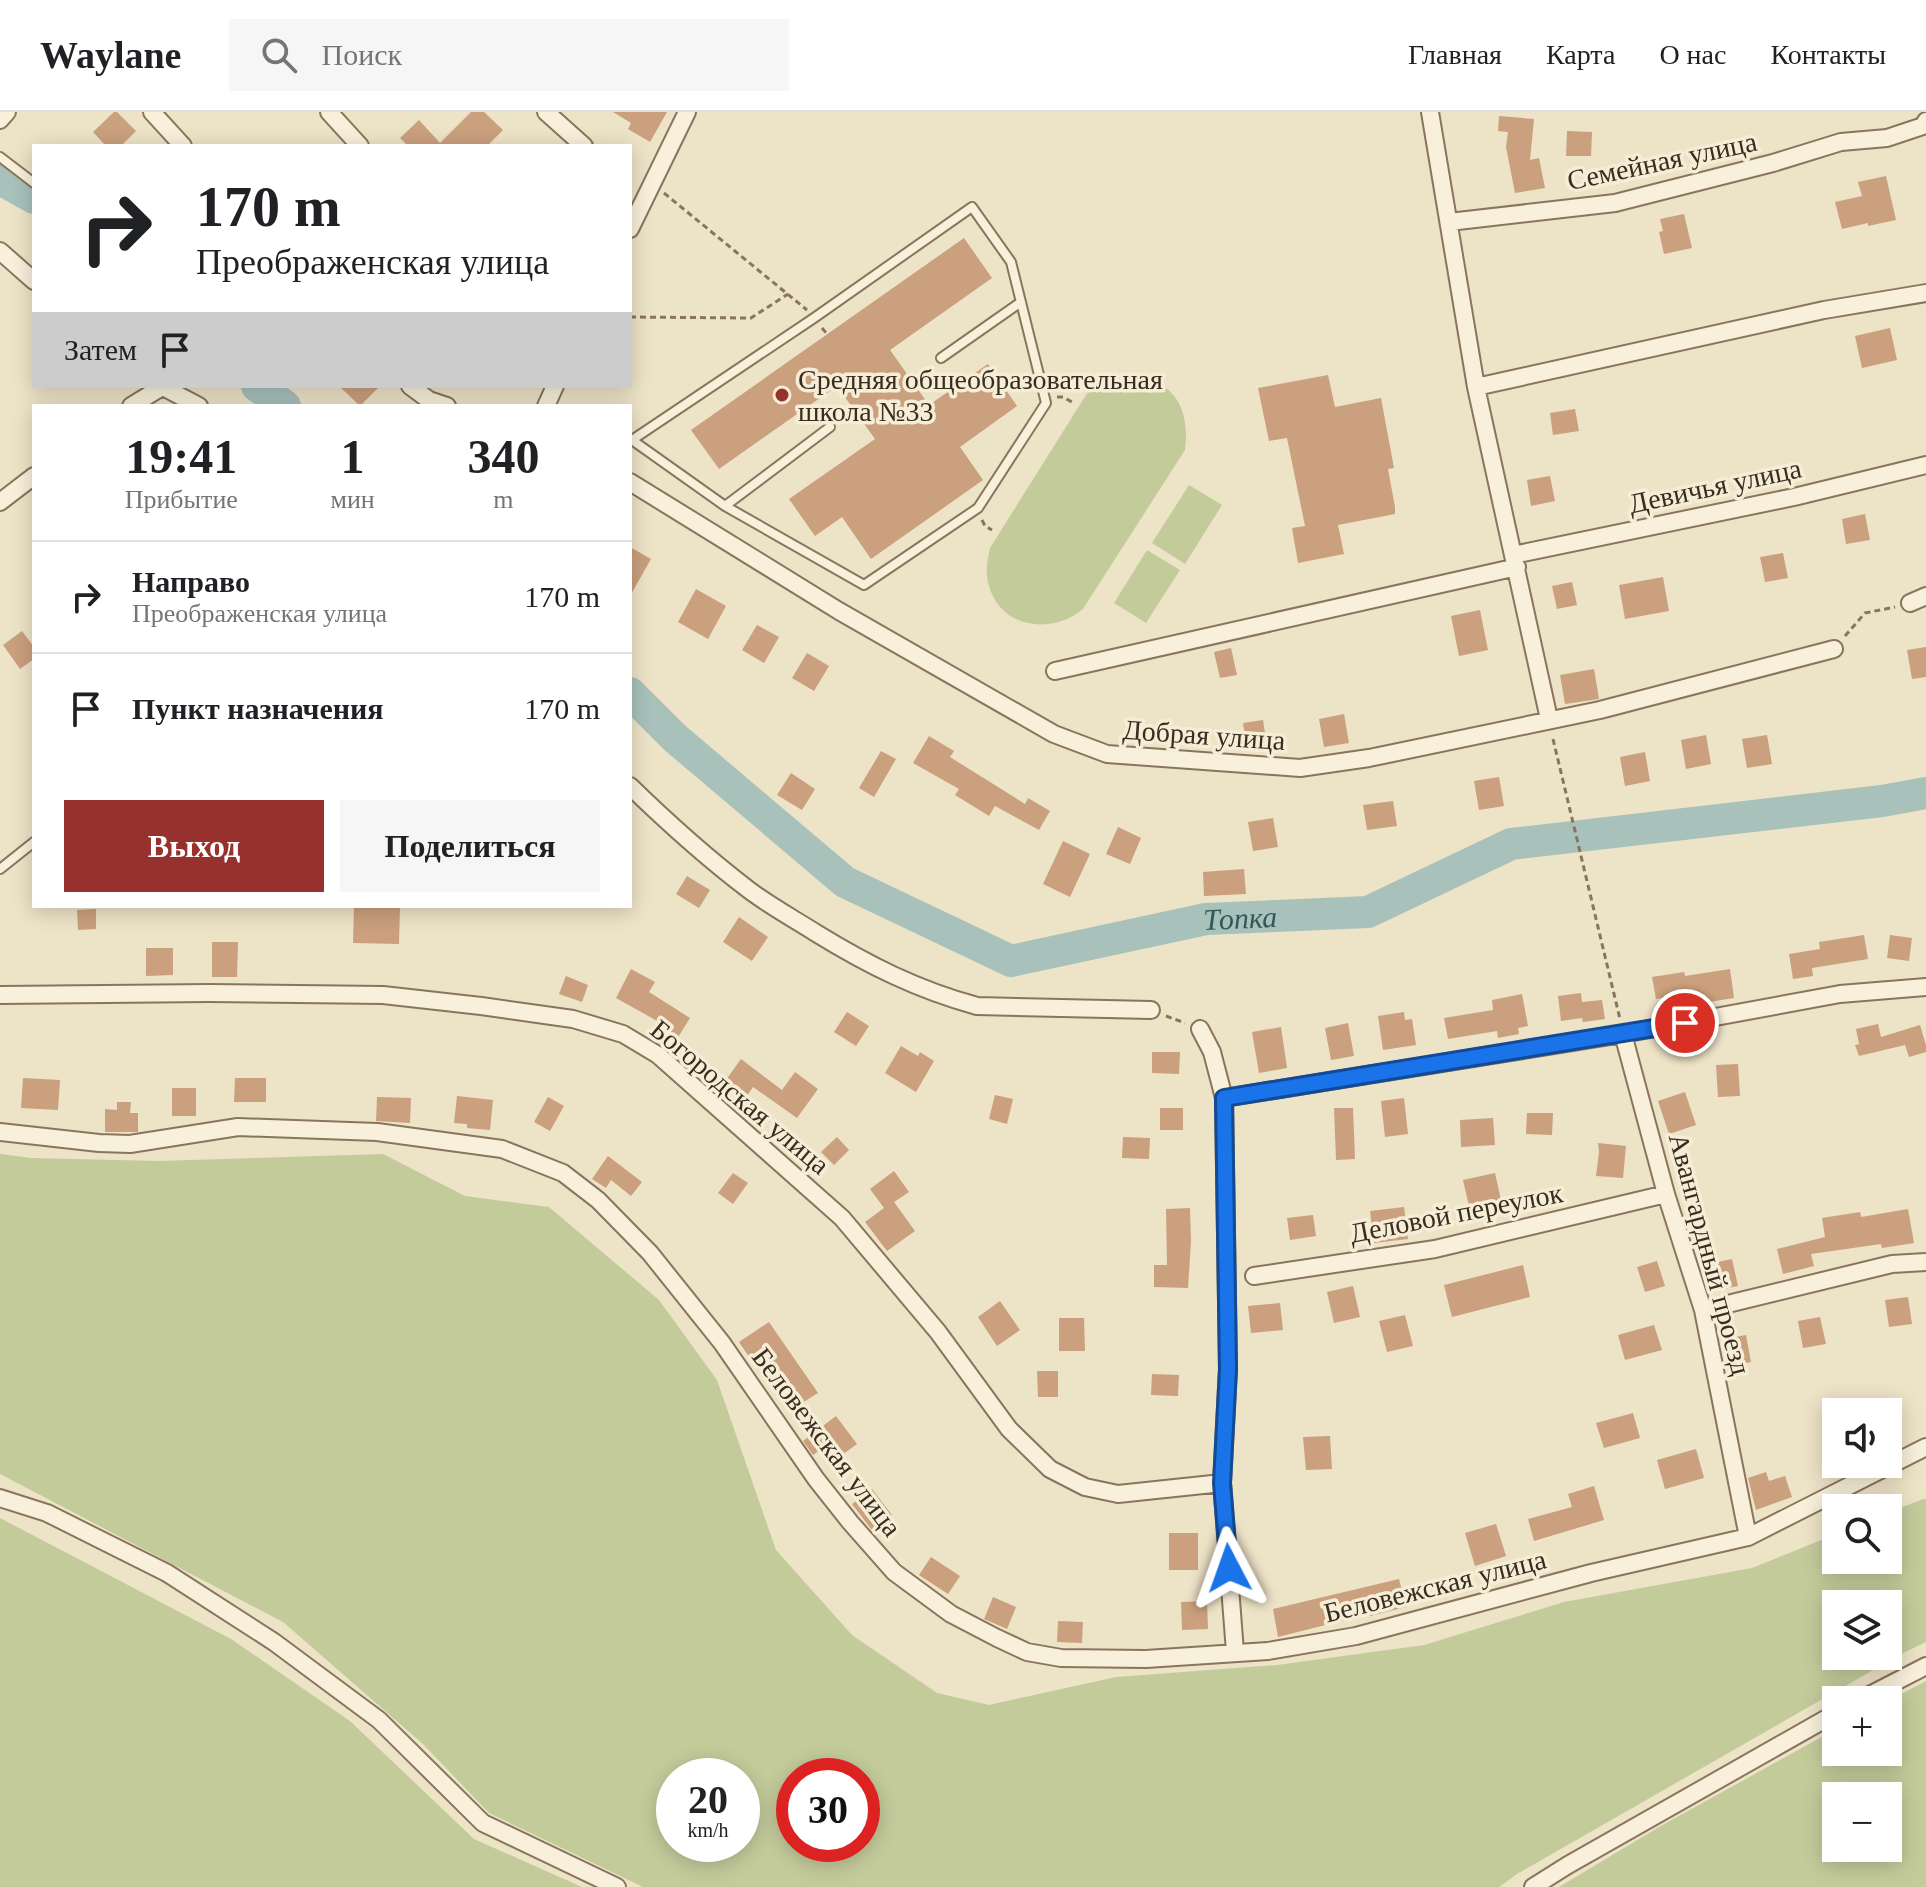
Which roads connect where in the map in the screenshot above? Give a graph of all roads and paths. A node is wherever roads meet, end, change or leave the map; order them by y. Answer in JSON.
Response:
{"nodes":[{"id":1,"x":7,"y":112,"type":"edge"},
{"id":2,"x":152,"y":112,"type":"edge"},
{"id":3,"x":329,"y":112,"type":"edge"},
{"id":4,"x":546,"y":112,"type":"edge"},
{"id":5,"x":687,"y":112,"type":"edge"},
{"id":6,"x":1430,"y":112,"type":"edge"},
{"id":7,"x":0,"y":120,"type":"edge"},
{"id":8,"x":1926,"y":121,"type":"edge"},
{"id":9,"x":181,"y":144,"type":"edge"},
{"id":10,"x":358,"y":144,"type":"edge"},
{"id":11,"x":582,"y":144,"type":"edge"},
{"id":12,"x":0,"y":157,"type":"edge"},
{"id":13,"x":32,"y":181,"type":"edge"},
{"id":14,"x":652,"y":183,"type":"junction"},
{"id":15,"x":632,"y":189,"type":"edge"},
{"id":16,"x":644,"y":199,"type":"junction"},
{"id":17,"x":1449,"y":222,"type":"junction"},
{"id":18,"x":632,"y":225,"type":"edge"},
{"id":19,"x":0,"y":251,"type":"edge"},
{"id":20,"x":32,"y":279,"type":"edge"},
{"id":21,"x":1926,"y":293,"type":"edge"},
{"id":22,"x":788,"y":294,"type":"junction"},
{"id":23,"x":1021,"y":302,"type":"junction"},
{"id":24,"x":809,"y":312,"type":"dead end"},
{"id":25,"x":632,"y":317,"type":"edge"},
{"id":26,"x":941,"y":358,"type":"dead end"},
{"id":27,"x":1476,"y":387,"type":"junction"},
{"id":28,"x":160,"y":388,"type":"edge"},
{"id":29,"x":164,"y":388,"type":"edge"},
{"id":30,"x":413,"y":388,"type":"edge"},
{"id":31,"x":134,"y":404,"type":"edge"},
{"id":32,"x":195,"y":404,"type":"edge"},
{"id":33,"x":441,"y":404,"type":"edge"},
{"id":34,"x":830,"y":427,"type":"dead end"},
{"id":35,"x":1926,"y":465,"type":"edge"},
{"id":36,"x":32,"y":478,"type":"edge"},
{"id":37,"x":632,"y":483,"type":"edge"},
{"id":38,"x":0,"y":502,"type":"edge"},
{"id":39,"x":725,"y":506,"type":"junction"},
{"id":40,"x":1515,"y":561,"type":"junction"},
{"id":41,"x":1918,"y":599,"type":"edge"},
{"id":42,"x":1834,"y":649,"type":"joint"},
{"id":43,"x":1055,"y":671,"type":"dead end"},
{"id":44,"x":1549,"y":719,"type":"junction"},
{"id":45,"x":632,"y":788,"type":"edge"},
{"id":46,"x":32,"y":844,"type":"edge"},
{"id":47,"x":0,"y":869,"type":"edge"},
{"id":48,"x":1926,"y":987,"type":"edge"},
{"id":49,"x":0,"y":995,"type":"edge"},
{"id":50,"x":1151,"y":1010,"type":"joint"},
{"id":51,"x":1200,"y":1029,"type":"joint"},
{"id":52,"x":1623,"y":1034,"type":"junction"},
{"id":53,"x":1224,"y":1098,"type":"junction"},
{"id":54,"x":0,"y":1132,"type":"edge"},
{"id":55,"x":1666,"y":1194,"type":"junction"},
{"id":56,"x":1926,"y":1262,"type":"edge"},
{"id":57,"x":1254,"y":1276,"type":"dead end"},
{"id":58,"x":1703,"y":1310,"type":"junction"},
{"id":59,"x":1926,"y":1447,"type":"edge"},
{"id":60,"x":1222,"y":1483,"type":"junction"},
{"id":61,"x":0,"y":1498,"type":"edge"},
{"id":62,"x":1748,"y":1537,"type":"junction"},
{"id":63,"x":1235,"y":1652,"type":"junction"},
{"id":64,"x":1926,"y":1666,"type":"edge"},
{"id":65,"x":1887,"y":1686,"type":"edge"},
{"id":66,"x":1822,"y":1721,"type":"edge"},
{"id":67,"x":617,"y":1887,"type":"edge"},
{"id":68,"x":1533,"y":1887,"type":"edge"}],
"edges":[{"from":1,"to":7,"type":"street"},
{"from":2,"to":9,"type":"street"},
{"from":3,"to":10,"type":"street"},
{"from":4,"to":11,"type":"street"},
{"from":5,"to":14,"type":"street"},
{"from":6,"to":17,"type":"street"},
{"from":8,"to":17,"type":"street","name":"Семейная улица"},
{"from":12,"to":13,"type":"lane"},
{"from":14,"to":16,"type":"street"},
{"from":14,"to":22,"type":"path"},
{"from":15,"to":16,"type":"street"},
{"from":16,"to":18,"type":"street"},
{"from":17,"to":27,"type":"street"},
{"from":19,"to":20,"type":"street"},
{"from":21,"to":27,"type":"street"},
{"from":22,"to":24,"type":"path"},
{"from":22,"to":25,"type":"path"},
{"from":23,"to":26,"type":"lane"},
{"from":23,"to":39,"type":"lane"},
{"from":23,"to":39,"type":"lane"},
{"from":27,"to":40,"type":"street"},
{"from":28,"to":31,"type":"street"},
{"from":29,"to":32,"type":"street"},
{"from":30,"to":33,"type":"street"},
{"from":34,"to":39,"type":"lane"},
{"from":35,"to":40,"type":"street","name":"Девичья улица"},
{"from":36,"to":38,"type":"street"},
{"from":37,"to":44,"type":"street","name":"Добрая улица"},
{"from":40,"to":43,"type":"street","name":"Девичья улица"},
{"from":40,"to":44,"type":"street"},
{"from":41,"to":42,"type":"path"},
{"from":42,"to":44,"type":"street","name":"Добрая улица"},
{"from":44,"to":52,"type":"path"},
{"from":45,"to":50,"type":"street"},
{"from":46,"to":47,"type":"lane"},
{"from":48,"to":52,"type":"street"},
{"from":49,"to":60,"type":"street","name":"Богородская улица"},
{"from":50,"to":51,"type":"path"},
{"from":51,"to":53,"type":"street"},
{"from":52,"to":53,"type":"street"},
{"from":52,"to":55,"type":"street","name":"Авангардный проезд"},
{"from":53,"to":60,"type":"street"},
{"from":54,"to":63,"type":"street","name":"Беловежская улица"},
{"from":55,"to":57,"type":"street","name":"Деловой переулок"},
{"from":55,"to":58,"type":"street","name":"Авангардный проезд"},
{"from":56,"to":58,"type":"street"},
{"from":58,"to":62,"type":"street","name":"Авангардный проезд"},
{"from":59,"to":62,"type":"street","name":"Беловежская улица"},
{"from":60,"to":63,"type":"street"},
{"from":61,"to":67,"type":"street"},
{"from":62,"to":63,"type":"street","name":"Беловежская улица"},
{"from":64,"to":65,"type":"street"},
{"from":66,"to":68,"type":"street"}]}
